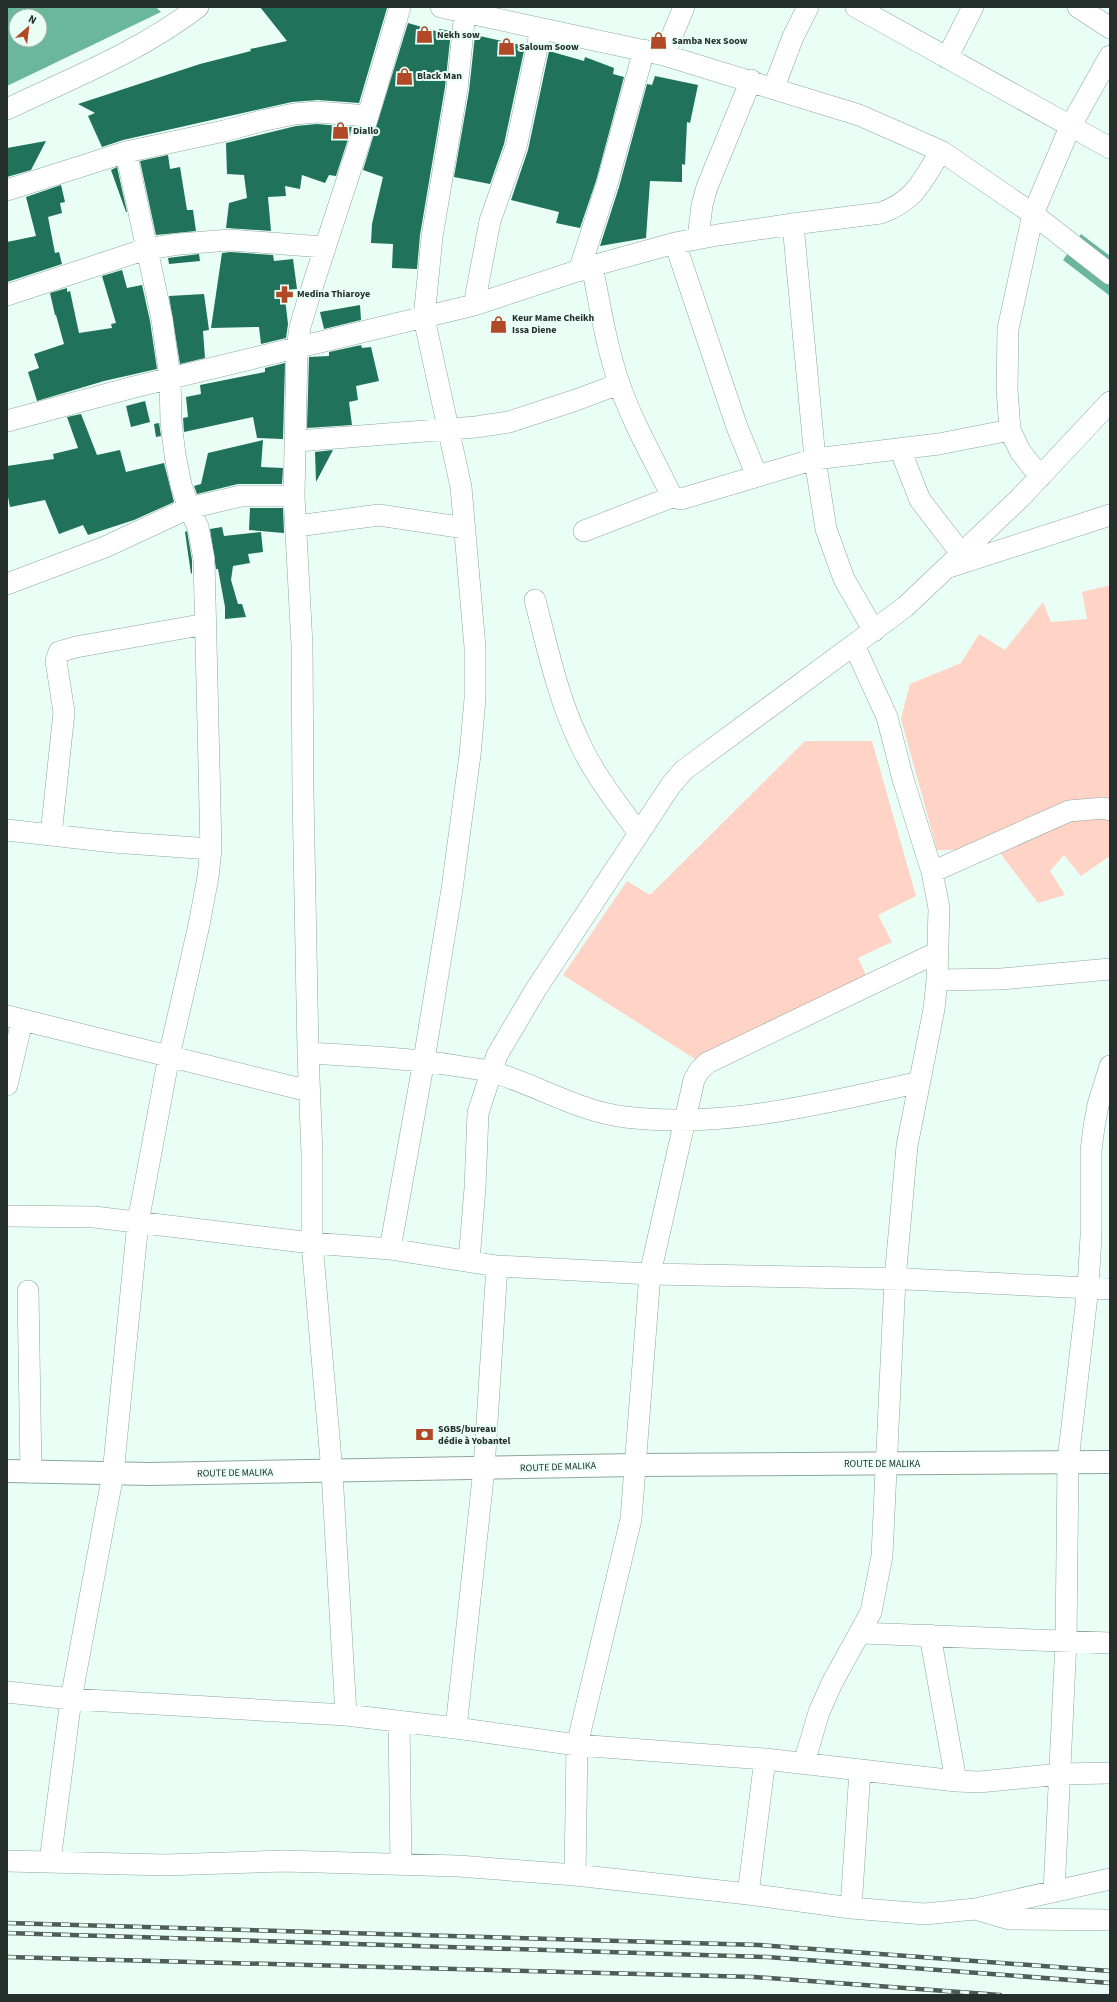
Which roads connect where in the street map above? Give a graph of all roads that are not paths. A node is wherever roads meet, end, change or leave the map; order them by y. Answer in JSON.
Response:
{"nodes":[{"id":1,"x":198,"y":7,"type":"edge"},
{"id":2,"x":400,"y":7,"type":"edge"},
{"id":3,"x":441,"y":7,"type":"edge"},
{"id":4,"x":684,"y":7,"type":"edge"},
{"id":5,"x":808,"y":7,"type":"edge"},
{"id":6,"x":856,"y":7,"type":"edge"},
{"id":7,"x":973,"y":7,"type":"edge"},
{"id":8,"x":1078,"y":7,"type":"edge"},
{"id":9,"x":465,"y":12,"type":"junction"},
{"id":10,"x":1110,"y":28,"type":"edge"},
{"id":11,"x":541,"y":29,"type":"junction"},
{"id":12,"x":654,"y":53,"type":"junction"},
{"id":13,"x":1110,"y":56,"type":"edge"},
{"id":14,"x":947,"y":58,"type":"junction"},
{"id":15,"x":751,"y":80,"type":"junction"},
{"id":16,"x":774,"y":87,"type":"junction"},
{"id":17,"x":7,"y":109,"type":"edge"},
{"id":18,"x":368,"y":116,"type":"junction"},
{"id":19,"x":1070,"y":127,"type":"junction"},
{"id":20,"x":1110,"y":148,"type":"edge"},
{"id":21,"x":940,"y":151,"type":"junction"},
{"id":22,"x":126,"y":152,"type":"junction"},
{"id":23,"x":7,"y":190,"type":"edge"},
{"id":24,"x":1033,"y":214,"type":"junction"},
{"id":25,"x":793,"y":224,"type":"junction"},
{"id":26,"x":698,"y":238,"type":"junction"},
{"id":27,"x":675,"y":243,"type":"junction"},
{"id":28,"x":324,"y":247,"type":"junction"},
{"id":29,"x":146,"y":249,"type":"junction"},
{"id":30,"x":586,"y":268,"type":"junction"},
{"id":31,"x":1110,"y":274,"type":"edge"},
{"id":32,"x":7,"y":295,"type":"edge"},
{"id":33,"x":474,"y":305,"type":"junction"},
{"id":34,"x":424,"y":318,"type":"junction"},
{"id":35,"x":297,"y":348,"type":"junction"},
{"id":36,"x":170,"y":378,"type":"junction"},
{"id":37,"x":619,"y":384,"type":"junction"},
{"id":38,"x":1110,"y":402,"type":"edge"},
{"id":39,"x":7,"y":421,"type":"edge"},
{"id":40,"x":448,"y":429,"type":"junction"},
{"id":41,"x":1010,"y":430,"type":"junction"},
{"id":42,"x":297,"y":442,"type":"junction"},
{"id":43,"x":900,"y":449,"type":"junction"},
{"id":44,"x":814,"y":459,"type":"junction"},
{"id":45,"x":758,"y":476,"type":"junction"},
{"id":46,"x":1040,"y":477,"type":"junction"},
{"id":47,"x":294,"y":496,"type":"junction"},
{"id":48,"x":672,"y":497,"type":"junction"},
{"id":49,"x":189,"y":508,"type":"junction"},
{"id":50,"x":1110,"y":515,"type":"edge"},
{"id":51,"x":297,"y":526,"type":"junction"},
{"id":52,"x":465,"y":528,"type":"junction"},
{"id":53,"x":584,"y":531,"type":"dead end"},
{"id":54,"x":954,"y":560,"type":"junction"},
{"id":55,"x":7,"y":584,"type":"edge"},
{"id":56,"x":535,"y":600,"type":"dead end"},
{"id":57,"x":206,"y":624,"type":"junction"},
{"id":58,"x":874,"y":631,"type":"junction"},
{"id":59,"x":854,"y":645,"type":"junction"},
{"id":60,"x":1110,"y":810,"type":"edge"},
{"id":61,"x":7,"y":830,"type":"edge"},
{"id":62,"x":638,"y":832,"type":"junction"},
{"id":63,"x":51,"y":835,"type":"junction"},
{"id":64,"x":211,"y":849,"type":"junction"},
{"id":65,"x":932,"y":872,"type":"junction"},
{"id":66,"x":938,"y":952,"type":"junction"},
{"id":67,"x":1110,"y":969,"type":"edge"},
{"id":68,"x":937,"y":980,"type":"junction"},
{"id":69,"x":15,"y":1019,"type":"edge"},
{"id":70,"x":308,"y":1053,"type":"junction"},
{"id":71,"x":169,"y":1056,"type":"junction"},
{"id":72,"x":424,"y":1060,"type":"junction"},
{"id":73,"x":1110,"y":1066,"type":"edge"},
{"id":74,"x":490,"y":1071,"type":"junction"},
{"id":75,"x":920,"y":1082,"type":"junction"},
{"id":76,"x":7,"y":1085,"type":"edge"},
{"id":77,"x":309,"y":1091,"type":"junction"},
{"id":78,"x":684,"y":1120,"type":"junction"},
{"id":79,"x":7,"y":1216,"type":"edge"},
{"id":80,"x":138,"y":1222,"type":"junction"},
{"id":81,"x":312,"y":1243,"type":"junction"},
{"id":82,"x":390,"y":1249,"type":"junction"},
{"id":83,"x":469,"y":1261,"type":"junction"},
{"id":84,"x":497,"y":1266,"type":"junction"},
{"id":85,"x":650,"y":1274,"type":"junction"},
{"id":86,"x":895,"y":1279,"type":"junction"},
{"id":87,"x":1088,"y":1287,"type":"junction"},
{"id":88,"x":1110,"y":1289,"type":"edge"},
{"id":89,"x":28,"y":1291,"type":"dead end"},
{"id":90,"x":1068,"y":1461,"type":"junction"},
{"id":91,"x":1110,"y":1462,"type":"edge"},
{"id":92,"x":635,"y":1465,"type":"junction"},
{"id":93,"x":886,"y":1465,"type":"junction"},
{"id":94,"x":484,"y":1469,"type":"junction"},
{"id":95,"x":7,"y":1471,"type":"edge"},
{"id":96,"x":31,"y":1472,"type":"junction"},
{"id":97,"x":332,"y":1472,"type":"junction"},
{"id":98,"x":113,"y":1474,"type":"junction"},
{"id":99,"x":861,"y":1633,"type":"junction"},
{"id":100,"x":930,"y":1635,"type":"junction"},
{"id":101,"x":1066,"y":1641,"type":"junction"},
{"id":102,"x":1110,"y":1643,"type":"edge"},
{"id":103,"x":7,"y":1692,"type":"edge"},
{"id":104,"x":71,"y":1699,"type":"junction"},
{"id":105,"x":346,"y":1715,"type":"junction"},
{"id":106,"x":399,"y":1722,"type":"junction"},
{"id":107,"x":456,"y":1728,"type":"junction"},
{"id":108,"x":577,"y":1745,"type":"junction"},
{"id":109,"x":765,"y":1759,"type":"junction"},
{"id":110,"x":804,"y":1763,"type":"junction"},
{"id":111,"x":860,"y":1770,"type":"junction"},
{"id":112,"x":1110,"y":1773,"type":"edge"},
{"id":113,"x":1060,"y":1774,"type":"junction"},
{"id":114,"x":956,"y":1781,"type":"junction"},
{"id":115,"x":7,"y":1861,"type":"edge"},
{"id":116,"x":50,"y":1862,"type":"junction"},
{"id":117,"x":401,"y":1864,"type":"junction"},
{"id":118,"x":574,"y":1875,"type":"junction"},
{"id":119,"x":1110,"y":1879,"type":"edge"},
{"id":120,"x":1054,"y":1892,"type":"junction"},
{"id":121,"x":748,"y":1894,"type":"junction"},
{"id":122,"x":850,"y":1908,"type":"junction"},
{"id":123,"x":975,"y":1909,"type":"junction"},
{"id":124,"x":1110,"y":1920,"type":"edge"}],
"edges":[{"from":1,"to":17,"type":"street"},
{"from":2,"to":18,"type":"street"},
{"from":3,"to":9,"type":"street"},
{"from":4,"to":12,"type":"street"},
{"from":5,"to":16,"type":"street"},
{"from":6,"to":14,"type":"street"},
{"from":7,"to":14,"type":"street"},
{"from":8,"to":10,"type":"street"},
{"from":9,"to":11,"type":"street"},
{"from":9,"to":34,"type":"street"},
{"from":11,"to":12,"type":"street"},
{"from":11,"to":33,"type":"street"},
{"from":12,"to":15,"type":"street"},
{"from":12,"to":30,"type":"street"},
{"from":13,"to":19,"type":"street"},
{"from":14,"to":19,"type":"street"},
{"from":15,"to":16,"type":"street"},
{"from":15,"to":26,"type":"street"},
{"from":16,"to":21,"type":"street"},
{"from":18,"to":22,"type":"street"},
{"from":18,"to":28,"type":"street"},
{"from":19,"to":20,"type":"street"},
{"from":19,"to":24,"type":"street"},
{"from":21,"to":24,"type":"street"},
{"from":21,"to":25,"type":"street"},
{"from":22,"to":23,"type":"street"},
{"from":22,"to":29,"type":"street"},
{"from":24,"to":31,"type":"street"},
{"from":24,"to":41,"type":"street"},
{"from":25,"to":26,"type":"street"},
{"from":25,"to":44,"type":"street"},
{"from":26,"to":27,"type":"street"},
{"from":27,"to":30,"type":"street"},
{"from":27,"to":45,"type":"street"},
{"from":28,"to":29,"type":"street"},
{"from":28,"to":35,"type":"street"},
{"from":29,"to":32,"type":"street"},
{"from":29,"to":36,"type":"street"},
{"from":30,"to":33,"type":"street"},
{"from":30,"to":37,"type":"street"},
{"from":33,"to":34,"type":"street"},
{"from":34,"to":35,"type":"street"},
{"from":34,"to":40,"type":"street"},
{"from":35,"to":36,"type":"street"},
{"from":35,"to":42,"type":"street"},
{"from":36,"to":39,"type":"street"},
{"from":36,"to":49,"type":"street"},
{"from":37,"to":40,"type":"street"},
{"from":37,"to":48,"type":"street"},
{"from":38,"to":46,"type":"street"},
{"from":40,"to":42,"type":"street"},
{"from":40,"to":52,"type":"street"},
{"from":41,"to":43,"type":"street"},
{"from":41,"to":46,"type":"street"},
{"from":42,"to":47,"type":"street"},
{"from":43,"to":44,"type":"street"},
{"from":43,"to":54,"type":"street"},
{"from":44,"to":45,"type":"street"},
{"from":44,"to":58,"type":"street"},
{"from":45,"to":48,"type":"street"},
{"from":46,"to":54,"type":"street"},
{"from":47,"to":49,"type":"street"},
{"from":47,"to":51,"type":"street"},
{"from":48,"to":53,"type":"street"},
{"from":49,"to":55,"type":"street"},
{"from":49,"to":57,"type":"street"},
{"from":50,"to":54,"type":"street"},
{"from":51,"to":52,"type":"street"},
{"from":51,"to":70,"type":"street"},
{"from":52,"to":72,"type":"street"},
{"from":54,"to":58,"type":"street"},
{"from":56,"to":62,"type":"street"},
{"from":57,"to":63,"type":"street"},
{"from":57,"to":64,"type":"street"},
{"from":58,"to":59,"type":"street"},
{"from":59,"to":62,"type":"street"},
{"from":59,"to":65,"type":"street"},
{"from":60,"to":65,"type":"street"},
{"from":61,"to":63,"type":"street"},
{"from":62,"to":74,"type":"street"},
{"from":63,"to":64,"type":"street"},
{"from":64,"to":71,"type":"street"},
{"from":65,"to":66,"type":"street"},
{"from":66,"to":68,"type":"street"},
{"from":66,"to":78,"type":"street"},
{"from":67,"to":68,"type":"street"},
{"from":68,"to":75,"type":"street"},
{"from":69,"to":71,"type":"street"},
{"from":69,"to":76,"type":"street"},
{"from":70,"to":72,"type":"street"},
{"from":70,"to":77,"type":"street"},
{"from":71,"to":77,"type":"street"},
{"from":71,"to":80,"type":"street"},
{"from":72,"to":74,"type":"street"},
{"from":72,"to":82,"type":"street"},
{"from":73,"to":87,"type":"street"},
{"from":74,"to":78,"type":"street"},
{"from":74,"to":83,"type":"street"},
{"from":75,"to":78,"type":"street"},
{"from":75,"to":86,"type":"street"},
{"from":77,"to":81,"type":"street"},
{"from":78,"to":85,"type":"street"},
{"from":79,"to":80,"type":"street"},
{"from":80,"to":81,"type":"street"},
{"from":80,"to":98,"type":"street"},
{"from":81,"to":82,"type":"street"},
{"from":81,"to":97,"type":"street"},
{"from":82,"to":83,"type":"street"},
{"from":83,"to":84,"type":"street"},
{"from":84,"to":85,"type":"street"},
{"from":84,"to":94,"type":"street"},
{"from":85,"to":86,"type":"street"},
{"from":85,"to":92,"type":"street"},
{"from":86,"to":87,"type":"street"},
{"from":86,"to":93,"type":"street"},
{"from":87,"to":88,"type":"street"},
{"from":87,"to":90,"type":"street"},
{"from":89,"to":96,"type":"street"},
{"from":90,"to":91,"type":"main road","name":"ROUTE DE MALIKA"},
{"from":90,"to":93,"type":"main road","name":"ROUTE DE MALIKA"},
{"from":90,"to":101,"type":"street"},
{"from":92,"to":93,"type":"main road","name":"ROUTE DE MALIKA"},
{"from":92,"to":94,"type":"main road","name":"ROUTE DE MALIKA"},
{"from":92,"to":108,"type":"street"},
{"from":93,"to":99,"type":"street"},
{"from":94,"to":97,"type":"main road","name":"ROUTE DE MALIKA"},
{"from":94,"to":107,"type":"street"},
{"from":95,"to":96,"type":"main road","name":"ROUTE DE MALIKA"},
{"from":96,"to":98,"type":"main road","name":"ROUTE DE MALIKA"},
{"from":97,"to":98,"type":"main road","name":"ROUTE DE MALIKA"},
{"from":97,"to":105,"type":"street"},
{"from":98,"to":104,"type":"street"},
{"from":99,"to":100,"type":"street"},
{"from":99,"to":110,"type":"street"},
{"from":100,"to":101,"type":"street"},
{"from":100,"to":114,"type":"street"},
{"from":101,"to":102,"type":"street"},
{"from":101,"to":113,"type":"street"},
{"from":103,"to":104,"type":"street"},
{"from":104,"to":105,"type":"street"},
{"from":104,"to":116,"type":"street"},
{"from":105,"to":106,"type":"street"},
{"from":106,"to":107,"type":"street"},
{"from":106,"to":117,"type":"street"},
{"from":107,"to":108,"type":"street"},
{"from":108,"to":109,"type":"street"},
{"from":108,"to":118,"type":"street"},
{"from":109,"to":110,"type":"street"},
{"from":109,"to":121,"type":"street"},
{"from":110,"to":111,"type":"street"},
{"from":111,"to":114,"type":"street"},
{"from":111,"to":122,"type":"street"},
{"from":112,"to":113,"type":"street"},
{"from":113,"to":114,"type":"street"},
{"from":113,"to":120,"type":"street"},
{"from":115,"to":116,"type":"street"},
{"from":116,"to":117,"type":"street"},
{"from":117,"to":118,"type":"street"},
{"from":118,"to":121,"type":"street"},
{"from":119,"to":120,"type":"street"},
{"from":120,"to":123,"type":"street"},
{"from":121,"to":122,"type":"street"},
{"from":122,"to":123,"type":"street"},
{"from":123,"to":124,"type":"street"}]}
